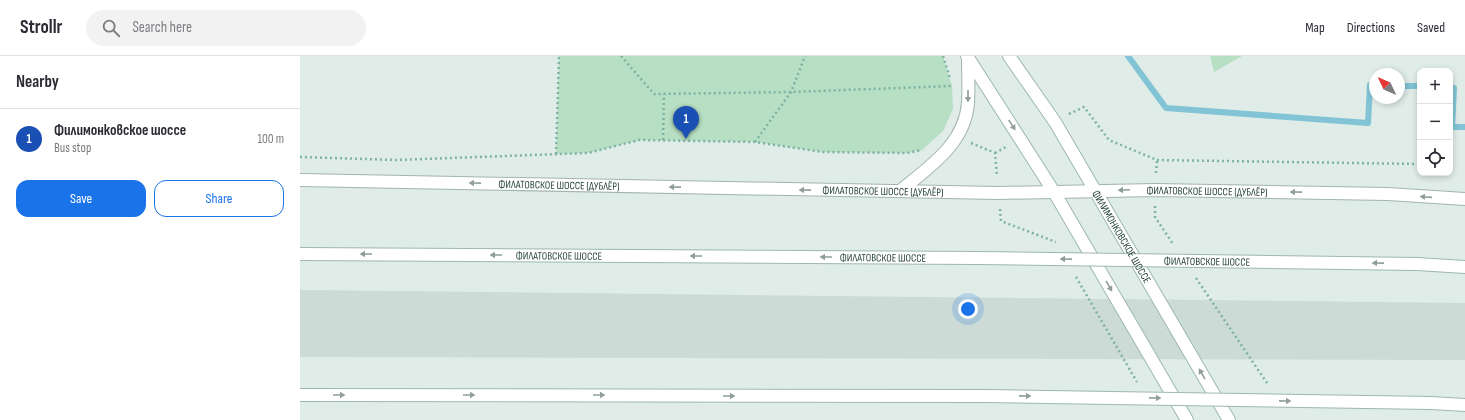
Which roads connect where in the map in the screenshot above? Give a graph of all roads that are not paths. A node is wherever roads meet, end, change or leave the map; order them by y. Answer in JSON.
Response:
{"nodes":[{"id":1,"x":967,"y":56,"type":"edge"},
{"id":2,"x":1009,"y":56,"type":"edge"},
{"id":3,"x":300,"y":180,"type":"edge"},
{"id":4,"x":900,"y":191,"type":"junction"},
{"id":5,"x":1097,"y":191,"type":"junction"},
{"id":6,"x":1054,"y":192,"type":"junction"},
{"id":7,"x":1465,"y":199,"type":"edge"},
{"id":8,"x":300,"y":254,"type":"edge"},
{"id":9,"x":1465,"y":267,"type":"edge"},
{"id":10,"x":300,"y":395,"type":"edge"},
{"id":11,"x":1465,"y":405,"type":"edge"},
{"id":12,"x":1187,"y":420,"type":"edge"},
{"id":13,"x":1229,"y":420,"type":"edge"}],
"edges":[{"from":1,"to":4,"type":"main road","one_way":true},
{"from":1,"to":6,"type":"main road","one_way":true},
{"from":2,"to":5,"type":"main road","name":"ФИЛИМОНКОВСКОЕ ШОССЕ"},
{"from":4,"to":3,"type":"main road","name":"ФИЛАТОВСКОЕ ШОССЕ (ДУБЛЁР)","one_way":true},
{"from":4,"to":6,"type":"main road","name":"ФИЛАТОВСКОЕ ШОССЕ (ДУБЛЁР)"},
{"from":5,"to":6,"type":"main road","name":"ФИЛАТОВСКОЕ ШОССЕ (ДУБЛЁР)"},
{"from":7,"to":5,"type":"main road","name":"ФИЛАТОВСКОЕ ШОССЕ (ДУБЛЁР)","one_way":true},
{"from":13,"to":5,"type":"main road","name":"ФИЛИМОНКОВСКОЕ ШОССЕ","one_way":true},
{"from":6,"to":12,"type":"main road","one_way":true},
{"from":9,"to":8,"type":"main road","name":"ФИЛАТОВСКОЕ ШОССЕ","one_way":true,"bridge":true},
{"from":10,"to":11,"type":"main road","one_way":true,"bridge":true}]}
